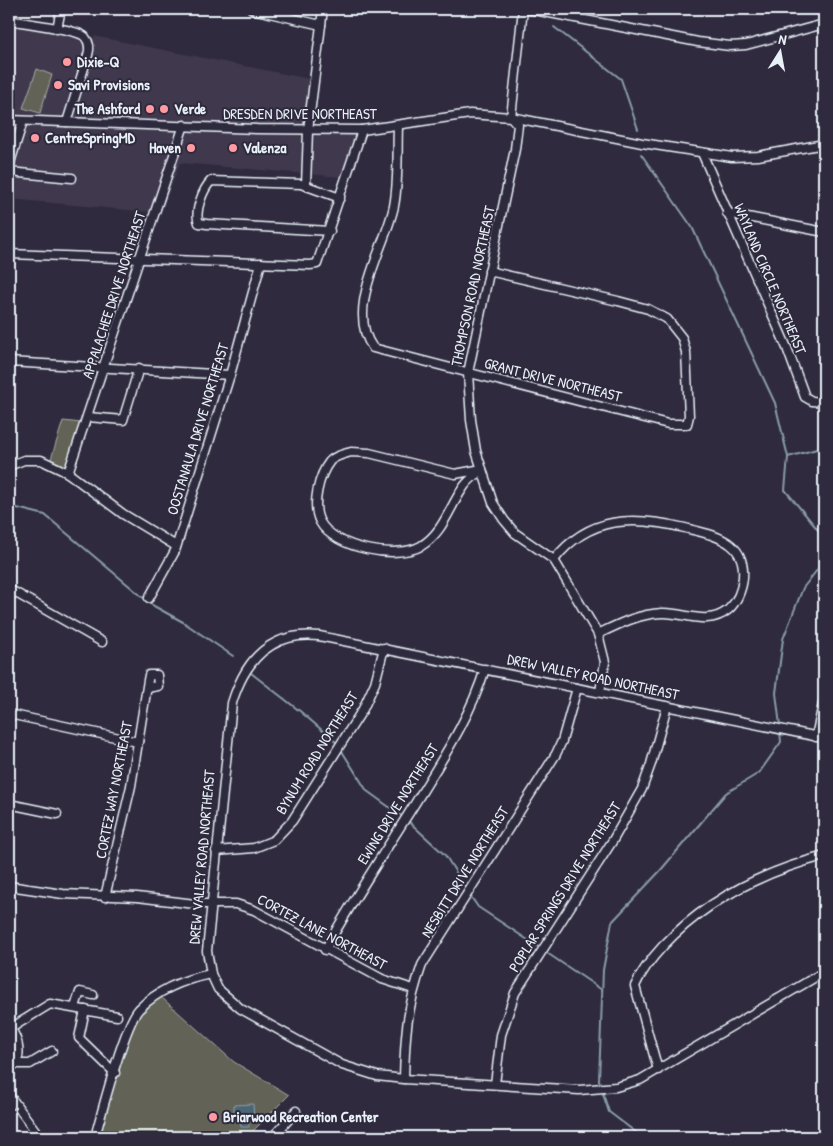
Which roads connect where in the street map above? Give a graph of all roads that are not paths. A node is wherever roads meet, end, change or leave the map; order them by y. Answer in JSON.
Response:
{"nodes":[{"id":1,"x":61,"y":9,"type":"edge"},
{"id":2,"x":252,"y":9,"type":"edge"},
{"id":3,"x":323,"y":9,"type":"edge"},
{"id":4,"x":523,"y":9,"type":"edge"},
{"id":5,"x":529,"y":9,"type":"edge"},
{"id":6,"x":9,"y":20,"type":"edge"},
{"id":7,"x":321,"y":24,"type":"junction"},
{"id":8,"x":824,"y":24,"type":"edge"},
{"id":9,"x":57,"y":29,"type":"junction"},
{"id":10,"x":510,"y":116,"type":"junction"},
{"id":11,"x":9,"y":120,"type":"edge"},
{"id":12,"x":23,"y":121,"type":"junction"},
{"id":13,"x":66,"y":122,"type":"junction"},
{"id":14,"x":184,"y":125,"type":"junction"},
{"id":15,"x":398,"y":126,"type":"junction"},
{"id":16,"x":308,"y":130,"type":"junction"},
{"id":17,"x":362,"y":130,"type":"junction"},
{"id":18,"x":824,"y":144,"type":"edge"},
{"id":19,"x":702,"y":152,"type":"junction"},
{"id":20,"x":9,"y":166,"type":"edge"},
{"id":21,"x":9,"y":172,"type":"edge"},
{"id":22,"x":72,"y":178,"type":"dead end"},
{"id":23,"x":306,"y":186,"type":"junction"},
{"id":24,"x":340,"y":198,"type":"junction"},
{"id":25,"x":727,"y":213,"type":"junction"},
{"id":26,"x":330,"y":231,"type":"junction"},
{"id":27,"x":824,"y":232,"type":"edge"},
{"id":28,"x":9,"y":254,"type":"edge"},
{"id":29,"x":141,"y":258,"type":"junction"},
{"id":30,"x":261,"y":263,"type":"junction"},
{"id":31,"x":489,"y":271,"type":"junction"},
{"id":32,"x":9,"y":362,"type":"edge"},
{"id":33,"x":105,"y":366,"type":"junction"},
{"id":34,"x":139,"y":368,"type":"junction"},
{"id":35,"x":468,"y":373,"type":"junction"},
{"id":36,"x":230,"y":375,"type":"junction"},
{"id":37,"x":824,"y":402,"type":"edge"},
{"id":38,"x":88,"y":417,"type":"junction"},
{"id":39,"x":9,"y":466,"type":"edge"},
{"id":40,"x":482,"y":469,"type":"junction"},
{"id":41,"x":68,"y":473,"type":"junction"},
{"id":42,"x":176,"y":546,"type":"junction"},
{"id":43,"x":554,"y":560,"type":"junction"},
{"id":44,"x":9,"y":589,"type":"edge"},
{"id":45,"x":149,"y":598,"type":"dead end"},
{"id":46,"x":598,"y":634,"type":"junction"},
{"id":47,"x":102,"y":642,"type":"dead end"},
{"id":48,"x":384,"y":648,"type":"junction"},
{"id":49,"x":485,"y":669,"type":"junction"},
{"id":50,"x":147,"y":688,"type":"dead end"},
{"id":51,"x":577,"y":688,"type":"junction"},
{"id":52,"x":600,"y":692,"type":"junction"},
{"id":53,"x":824,"y":698,"type":"edge"},
{"id":54,"x":667,"y":706,"type":"junction"},
{"id":55,"x":9,"y":714,"type":"edge"},
{"id":56,"x":816,"y":736,"type":"junction"},
{"id":57,"x":824,"y":738,"type":"edge"},
{"id":58,"x":138,"y":742,"type":"junction"},
{"id":59,"x":9,"y":804,"type":"edge"},
{"id":60,"x":57,"y":814,"type":"dead end"},
{"id":61,"x":216,"y":851,"type":"junction"},
{"id":62,"x":824,"y":856,"type":"edge"},
{"id":63,"x":9,"y":886,"type":"edge"},
{"id":64,"x":105,"y":897,"type":"junction"},
{"id":65,"x":210,"y":904,"type":"junction"},
{"id":66,"x":325,"y":950,"type":"junction"},
{"id":67,"x":824,"y":972,"type":"edge"},
{"id":68,"x":211,"y":974,"type":"junction"},
{"id":69,"x":413,"y":989,"type":"junction"},
{"id":70,"x":93,"y":995,"type":"dead end"},
{"id":71,"x":75,"y":1007,"type":"junction"},
{"id":72,"x":85,"y":1010,"type":"junction"},
{"id":73,"x":117,"y":1016,"type":"dead end"},
{"id":74,"x":10,"y":1027,"type":"edge"},
{"id":75,"x":52,"y":1051,"type":"dead end"},
{"id":76,"x":12,"y":1066,"type":"edge"},
{"id":77,"x":658,"y":1070,"type":"junction"},
{"id":78,"x":114,"y":1073,"type":"junction"},
{"id":79,"x":404,"y":1079,"type":"junction"},
{"id":80,"x":495,"y":1084,"type":"junction"},
{"id":81,"x":9,"y":1096,"type":"edge"},
{"id":82,"x":296,"y":1111,"type":"dead end"},
{"id":83,"x":40,"y":1137,"type":"edge"},
{"id":84,"x":95,"y":1137,"type":"edge"},
{"id":85,"x":273,"y":1137,"type":"edge"}],
"edges":[{"from":1,"to":9,"type":"street"},
{"from":2,"to":7,"type":"street"},
{"from":3,"to":7,"type":"street"},
{"from":4,"to":10,"type":"street"},
{"from":5,"to":8,"type":"street"},
{"from":6,"to":9,"type":"street"},
{"from":7,"to":16,"type":"street"},
{"from":9,"to":13,"type":"street"},
{"from":10,"to":15,"type":"street","name":"DRESDEN DRIVE NORTHEAST"},
{"from":10,"to":19,"type":"street","name":"DRESDEN DRIVE NORTHEAST"},
{"from":10,"to":31,"type":"street","name":"THOMPSON ROAD NORTHEAST"},
{"from":11,"to":12,"type":"street","name":"DRESDEN DRIVE NORTHEAST"},
{"from":12,"to":13,"type":"street","name":"DRESDEN DRIVE NORTHEAST"},
{"from":12,"to":20,"type":"street"},
{"from":13,"to":14,"type":"street","name":"DRESDEN DRIVE NORTHEAST"},
{"from":14,"to":16,"type":"street","name":"DRESDEN DRIVE NORTHEAST"},
{"from":14,"to":29,"type":"street","name":"APPALACHEE DRIVE NORTHEAST"},
{"from":15,"to":17,"type":"street","name":"DRESDEN DRIVE NORTHEAST"},
{"from":15,"to":35,"type":"street","name":"GRANT DRIVE NORTHEAST"},
{"from":16,"to":17,"type":"street","name":"DRESDEN DRIVE NORTHEAST"},
{"from":16,"to":23,"type":"street"},
{"from":17,"to":24,"type":"street"},
{"from":18,"to":19,"type":"street","name":"DRESDEN DRIVE NORTHEAST"},
{"from":19,"to":25,"type":"street","name":"WAYLAND CIRCLE NORTHEAST"},
{"from":21,"to":22,"type":"street"},
{"from":23,"to":24,"type":"street"},
{"from":23,"to":26,"type":"street"},
{"from":24,"to":26,"type":"street"},
{"from":25,"to":27,"type":"street"},
{"from":25,"to":37,"type":"street","name":"WAYLAND CIRCLE NORTHEAST"},
{"from":26,"to":30,"type":"street"},
{"from":28,"to":29,"type":"street"},
{"from":29,"to":30,"type":"street"},
{"from":29,"to":33,"type":"street","name":"APPALACHEE DRIVE NORTHEAST"},
{"from":30,"to":36,"type":"street","name":"OOSTANAULA DRIVE NORTHEAST"},
{"from":31,"to":35,"type":"street","name":"THOMPSON ROAD NORTHEAST"},
{"from":31,"to":35,"type":"street","name":"GRANT DRIVE NORTHEAST"},
{"from":32,"to":33,"type":"street"},
{"from":33,"to":34,"type":"street"},
{"from":33,"to":38,"type":"street","name":"APPALACHEE DRIVE NORTHEAST"},
{"from":34,"to":36,"type":"street"},
{"from":34,"to":38,"type":"street"},
{"from":35,"to":40,"type":"street","name":"THOMPSON ROAD NORTHEAST"},
{"from":36,"to":42,"type":"street","name":"OOSTANAULA DRIVE NORTHEAST"},
{"from":38,"to":41,"type":"street","name":"APPALACHEE DRIVE NORTHEAST"},
{"from":39,"to":41,"type":"street"},
{"from":40,"to":40,"type":"street"},
{"from":40,"to":43,"type":"street","name":"THOMPSON ROAD NORTHEAST"},
{"from":41,"to":42,"type":"street"},
{"from":42,"to":45,"type":"street","name":"OOSTANAULA DRIVE NORTHEAST"},
{"from":43,"to":46,"type":"street","name":"THOMPSON ROAD NORTHEAST"},
{"from":43,"to":46,"type":"street"},
{"from":44,"to":47,"type":"street"},
{"from":46,"to":52,"type":"street","name":"THOMPSON ROAD NORTHEAST"},
{"from":48,"to":49,"type":"street","name":"DREW VALLEY ROAD NORTHEAST"},
{"from":48,"to":61,"type":"street","name":"BYNUM ROAD NORTHEAST"},
{"from":48,"to":61,"type":"street","name":"DREW VALLEY ROAD NORTHEAST"},
{"from":49,"to":51,"type":"street","name":"DREW VALLEY ROAD NORTHEAST"},
{"from":49,"to":66,"type":"street","name":"EWING DRIVE NORTHEAST"},
{"from":50,"to":58,"type":"street","name":"CORTEZ WAY NORTHEAST"},
{"from":51,"to":52,"type":"street","name":"DREW VALLEY ROAD NORTHEAST"},
{"from":51,"to":69,"type":"street","name":"NESBITT DRIVE NORTHEAST"},
{"from":52,"to":54,"type":"street","name":"DREW VALLEY ROAD NORTHEAST"},
{"from":53,"to":56,"type":"street"},
{"from":54,"to":56,"type":"street","name":"DREW VALLEY ROAD NORTHEAST"},
{"from":54,"to":80,"type":"street","name":"POPLAR SPRINGS DRIVE NORTHEAST"},
{"from":55,"to":58,"type":"street"},
{"from":56,"to":57,"type":"street","name":"DREW VALLEY ROAD NORTHEAST"},
{"from":58,"to":64,"type":"street","name":"CORTEZ WAY NORTHEAST"},
{"from":59,"to":60,"type":"street"},
{"from":61,"to":65,"type":"street","name":"DREW VALLEY ROAD NORTHEAST"},
{"from":62,"to":77,"type":"street"},
{"from":63,"to":64,"type":"street","name":"CORTEZ LANE NORTHEAST"},
{"from":64,"to":65,"type":"street","name":"CORTEZ LANE NORTHEAST"},
{"from":65,"to":66,"type":"street","name":"CORTEZ LANE NORTHEAST"},
{"from":65,"to":68,"type":"street","name":"DREW VALLEY ROAD NORTHEAST"},
{"from":66,"to":69,"type":"street","name":"CORTEZ LANE NORTHEAST"},
{"from":67,"to":77,"type":"street","name":"DREW VALLEY ROAD NORTHEAST"},
{"from":68,"to":78,"type":"street"},
{"from":68,"to":79,"type":"street","name":"DREW VALLEY ROAD NORTHEAST"},
{"from":69,"to":79,"type":"street","name":"NESBITT DRIVE NORTHEAST"},
{"from":70,"to":71,"type":"street"},
{"from":71,"to":72,"type":"street"},
{"from":71,"to":74,"type":"street"},
{"from":72,"to":73,"type":"street"},
{"from":72,"to":78,"type":"street"},
{"from":74,"to":76,"type":"street"},
{"from":75,"to":76,"type":"street"},
{"from":77,"to":80,"type":"street","name":"DREW VALLEY ROAD NORTHEAST"},
{"from":78,"to":84,"type":"street"},
{"from":79,"to":80,"type":"street","name":"DREW VALLEY ROAD NORTHEAST"},
{"from":81,"to":83,"type":"street"},
{"from":82,"to":85,"type":"street"}]}
